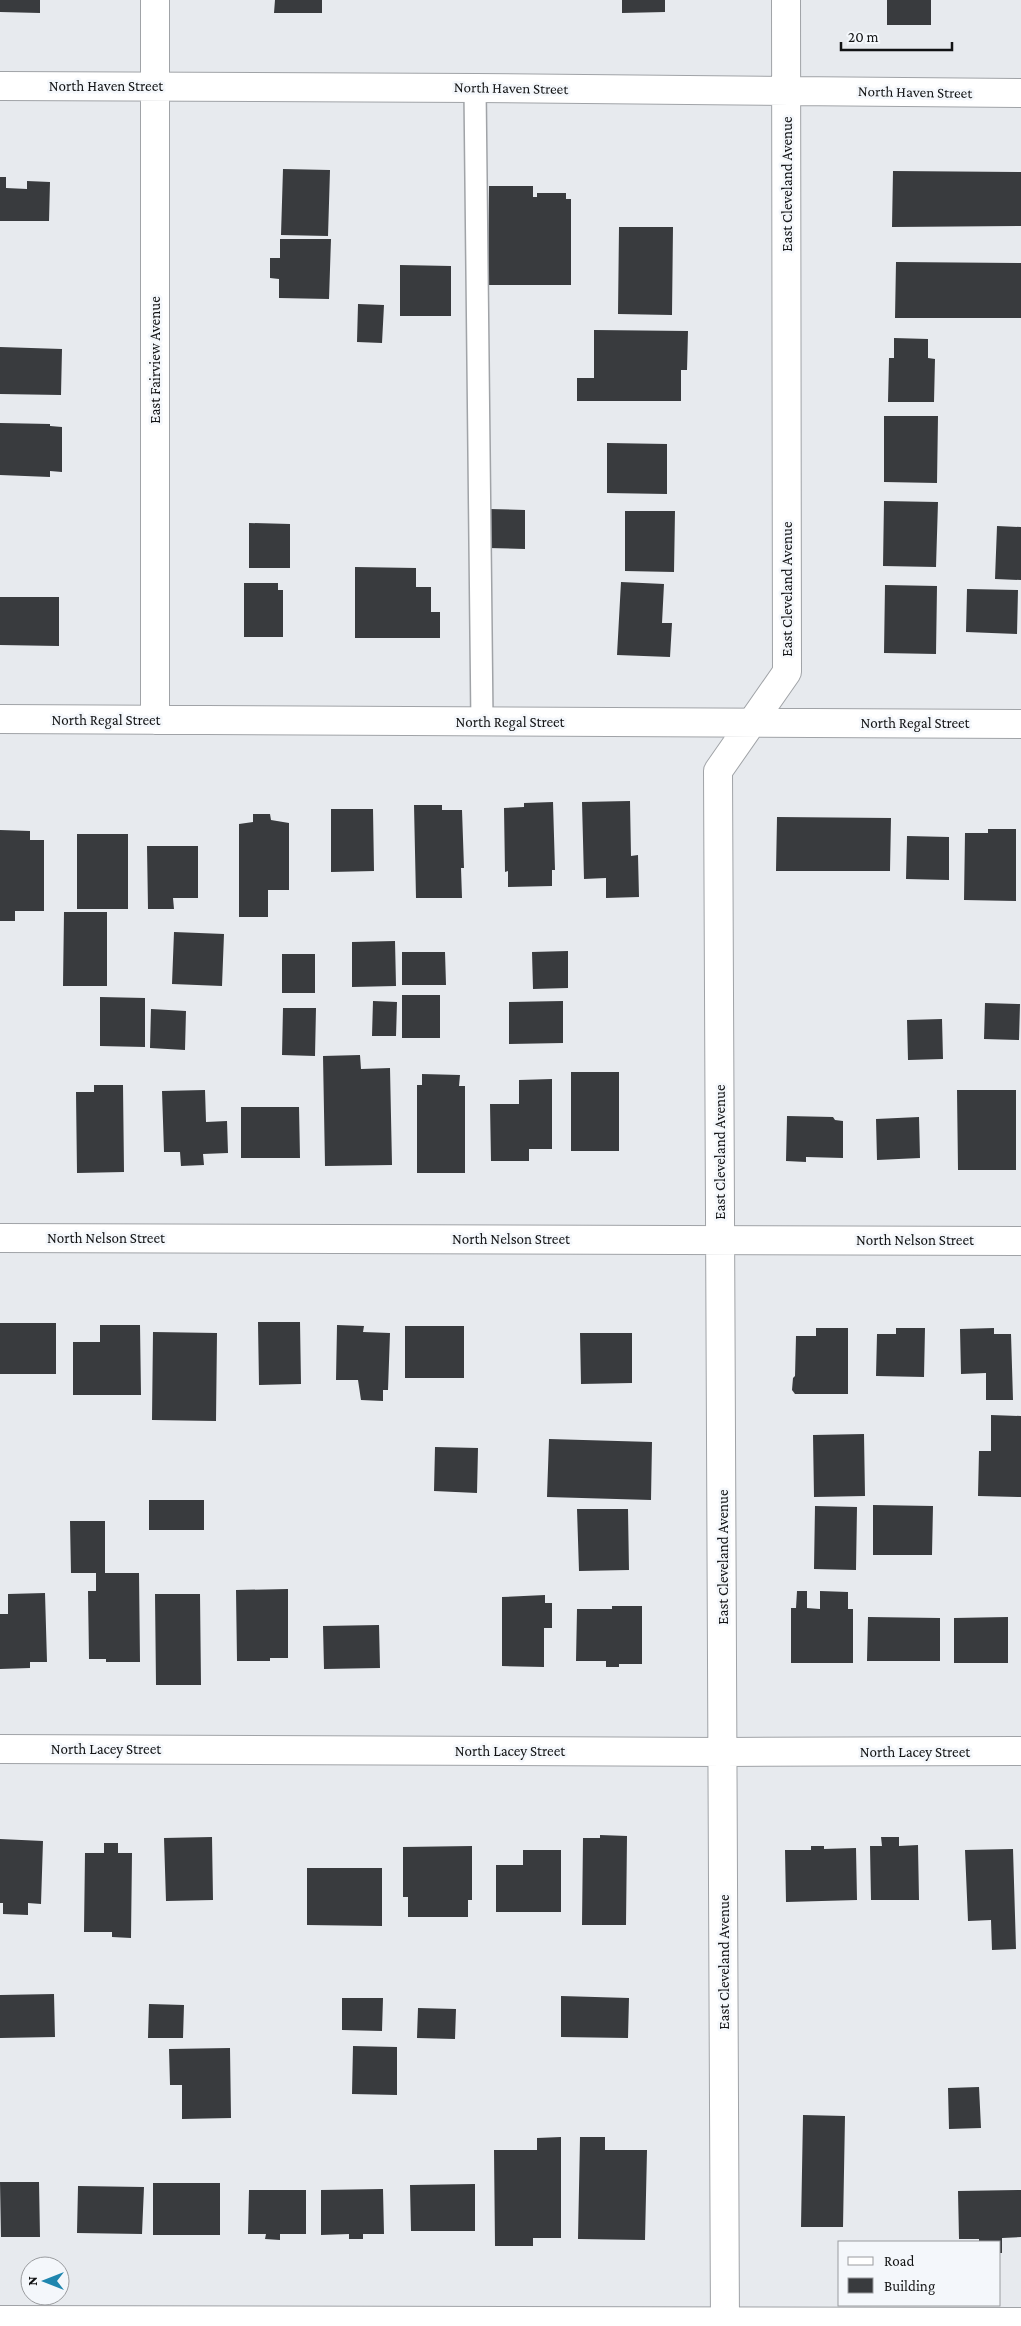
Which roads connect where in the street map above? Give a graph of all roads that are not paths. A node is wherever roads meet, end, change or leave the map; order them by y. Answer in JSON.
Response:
{"nodes":[{"id":1,"x":155,"y":0,"type":"edge"},
{"id":2,"x":786,"y":0,"type":"edge"},
{"id":3,"x":0,"y":86,"type":"edge"},
{"id":4,"x":155,"y":87,"type":"junction"},
{"id":5,"x":475,"y":88,"type":"junction"},
{"id":6,"x":787,"y":91,"type":"junction"},
{"id":7,"x":1021,"y":93,"type":"edge"},
{"id":8,"x":0,"y":719,"type":"edge"},
{"id":9,"x":155,"y":720,"type":"junction"},
{"id":10,"x":482,"y":722,"type":"junction"},
{"id":11,"x":752,"y":722,"type":"junction"},
{"id":12,"x":1021,"y":724,"type":"edge"},
{"id":13,"x":0,"y":1238,"type":"edge"},
{"id":14,"x":721,"y":1240,"type":"junction"},
{"id":15,"x":1021,"y":1241,"type":"edge"},
{"id":16,"x":0,"y":1749,"type":"edge"},
{"id":17,"x":1021,"y":1751,"type":"edge"},
{"id":18,"x":724,"y":1752,"type":"junction"},
{"id":19,"x":0,"y":2320,"type":"edge"},
{"id":20,"x":1021,"y":2322,"type":"edge"},
{"id":21,"x":725,"y":2324,"type":"edge"}],
"edges":[{"from":1,"to":4,"type":"street","name":"East Fairview Avenue"},
{"from":2,"to":6,"type":"street","name":"East Cleveland Avenue"},
{"from":3,"to":4,"type":"street","name":"North Haven Street"},
{"from":4,"to":5,"type":"street","name":"North Haven Street"},
{"from":4,"to":9,"type":"street","name":"East Fairview Avenue"},
{"from":5,"to":6,"type":"street","name":"North Haven Street"},
{"from":5,"to":10,"type":"lane"},
{"from":6,"to":7,"type":"street","name":"North Haven Street"},
{"from":6,"to":11,"type":"street","name":"East Cleveland Avenue"},
{"from":8,"to":9,"type":"street","name":"North Regal Street"},
{"from":9,"to":10,"type":"street","name":"North Regal Street"},
{"from":10,"to":11,"type":"street","name":"North Regal Street"},
{"from":11,"to":12,"type":"street","name":"North Regal Street"},
{"from":11,"to":14,"type":"street","name":"East Cleveland Avenue"},
{"from":13,"to":14,"type":"street","name":"North Nelson Street"},
{"from":14,"to":15,"type":"street","name":"North Nelson Street"},
{"from":14,"to":18,"type":"street","name":"East Cleveland Avenue"},
{"from":16,"to":18,"type":"street","name":"North Lacey Street"},
{"from":17,"to":18,"type":"street","name":"North Lacey Street"},
{"from":18,"to":21,"type":"street","name":"East Cleveland Avenue"},
{"from":19,"to":21,"type":"street"},
{"from":20,"to":21,"type":"street"}]}
